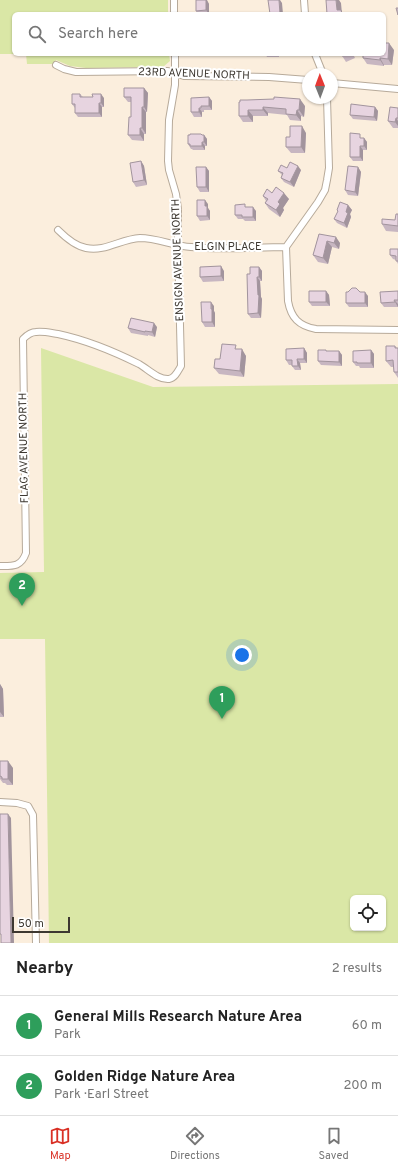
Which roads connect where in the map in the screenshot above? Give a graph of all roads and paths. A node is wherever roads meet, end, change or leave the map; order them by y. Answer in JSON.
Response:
{"nodes":[{"id":1,"x":174,"y":0,"type":"edge"},
{"id":2,"x":304,"y":0,"type":"edge"},
{"id":3,"x":174,"y":12,"type":"edge"},
{"id":4,"x":305,"y":12,"type":"edge"},
{"id":5,"x":175,"y":56,"type":"edge"},
{"id":6,"x":316,"y":56,"type":"edge"},
{"id":7,"x":56,"y":65,"type":"dead end"},
{"id":8,"x":321,"y":68,"type":"edge"},
{"id":9,"x":176,"y":74,"type":"junction"},
{"id":10,"x":302,"y":80,"type":"edge"},
{"id":11,"x":338,"y":84,"type":"edge"},
{"id":12,"x":398,"y":89,"type":"edge"},
{"id":13,"x":327,"y":104,"type":"edge"},
{"id":14,"x":58,"y":230,"type":"dead end"},
{"id":15,"x":178,"y":244,"type":"junction"},
{"id":16,"x":286,"y":247,"type":"junction"},
{"id":17,"x":398,"y":330,"type":"edge"},
{"id":18,"x":28,"y":334,"type":"joint"},
{"id":19,"x":0,"y":566,"type":"edge"},
{"id":20,"x":0,"y":802,"type":"edge"},
{"id":21,"x":36,"y":943,"type":"edge"}],
"edges":[{"from":1,"to":3,"type":"street"},
{"from":2,"to":4,"type":"street"},
{"from":5,"to":9,"type":"street","name":"ENSIGN AVENUE NORTH"},
{"from":6,"to":8,"type":"street"},
{"from":7,"to":9,"type":"street","name":"23RD AVENUE NORTH"},
{"from":9,"to":10,"type":"street","name":"23RD AVENUE NORTH"},
{"from":9,"to":15,"type":"street","name":"ENSIGN AVENUE NORTH"},
{"from":11,"to":12,"type":"street"},
{"from":13,"to":16,"type":"street"},
{"from":14,"to":15,"type":"street","name":"ELGIN PLACE"},
{"from":15,"to":16,"type":"street","name":"ELGIN PLACE"},
{"from":15,"to":18,"type":"street","name":"ENSIGN AVENUE NORTH"},
{"from":16,"to":17,"type":"street"},
{"from":18,"to":19,"type":"street","name":"FLAG AVENUE NORTH"},
{"from":20,"to":21,"type":"street"}]}
